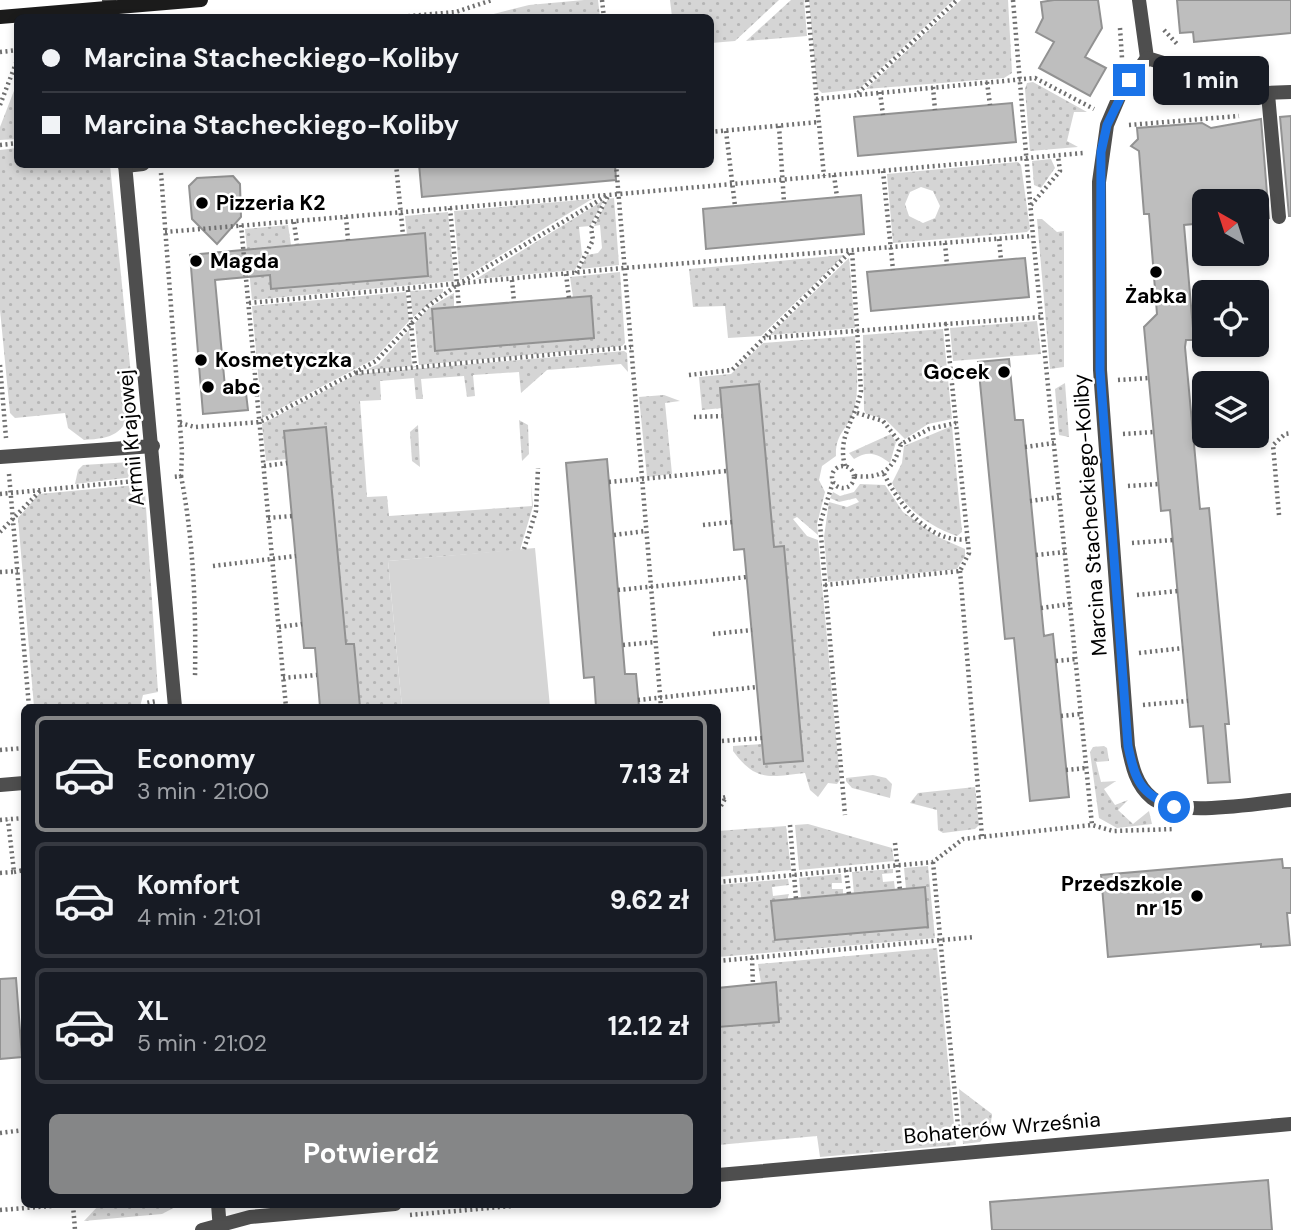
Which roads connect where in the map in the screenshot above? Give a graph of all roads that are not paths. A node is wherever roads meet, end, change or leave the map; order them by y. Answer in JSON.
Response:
{"nodes":[{"id":1,"x":201,"y":0,"type":"edge"},
{"id":2,"x":1139,"y":0,"type":"edge"},
{"id":3,"x":110,"y":8,"type":"edge"},
{"id":4,"x":37,"y":14,"type":"edge"},
{"id":5,"x":1147,"y":58,"type":"junction"},
{"id":6,"x":1291,"y":92,"type":"edge"},
{"id":7,"x":1268,"y":94,"type":"junction"},
{"id":8,"x":125,"y":168,"type":"edge"},
{"id":9,"x":1279,"y":217,"type":"dead end"},
{"id":10,"x":153,"y":446,"type":"junction"},
{"id":11,"x":4,"y":456,"type":"edge"},
{"id":12,"x":175,"y":704,"type":"edge"},
{"id":13,"x":21,"y":783,"type":"edge"},
{"id":14,"x":0,"y":785,"type":"edge"},
{"id":15,"x":1288,"y":800,"type":"edge"},
{"id":16,"x":1291,"y":1124,"type":"edge"},
{"id":17,"x":721,"y":1175,"type":"edge"},
{"id":18,"x":218,"y":1208,"type":"edge"},
{"id":19,"x":350,"y":1208,"type":"edge"},
{"id":20,"x":220,"y":1229,"type":"edge"},
{"id":21,"x":202,"y":1230,"type":"edge"}],
"edges":[{"from":1,"to":3,"type":"street"},
{"from":2,"to":5,"type":"street"},
{"from":3,"to":4,"type":"street"},
{"from":5,"to":7,"type":"street"},
{"from":5,"to":15,"type":"street","name":"Marcina Stacheckiego-Koliby"},
{"from":6,"to":7,"type":"street"},
{"from":7,"to":9,"type":"street"},
{"from":8,"to":10,"type":"street","name":"Armii Krajowej"},
{"from":10,"to":11,"type":"street"},
{"from":10,"to":12,"type":"street","name":"Armii Krajowej"},
{"from":13,"to":14,"type":"street"},
{"from":16,"to":17,"type":"street","name":"Bohaterów Września"},
{"from":18,"to":20,"type":"street"},
{"from":19,"to":20,"type":"street"},
{"from":20,"to":21,"type":"street"}]}
